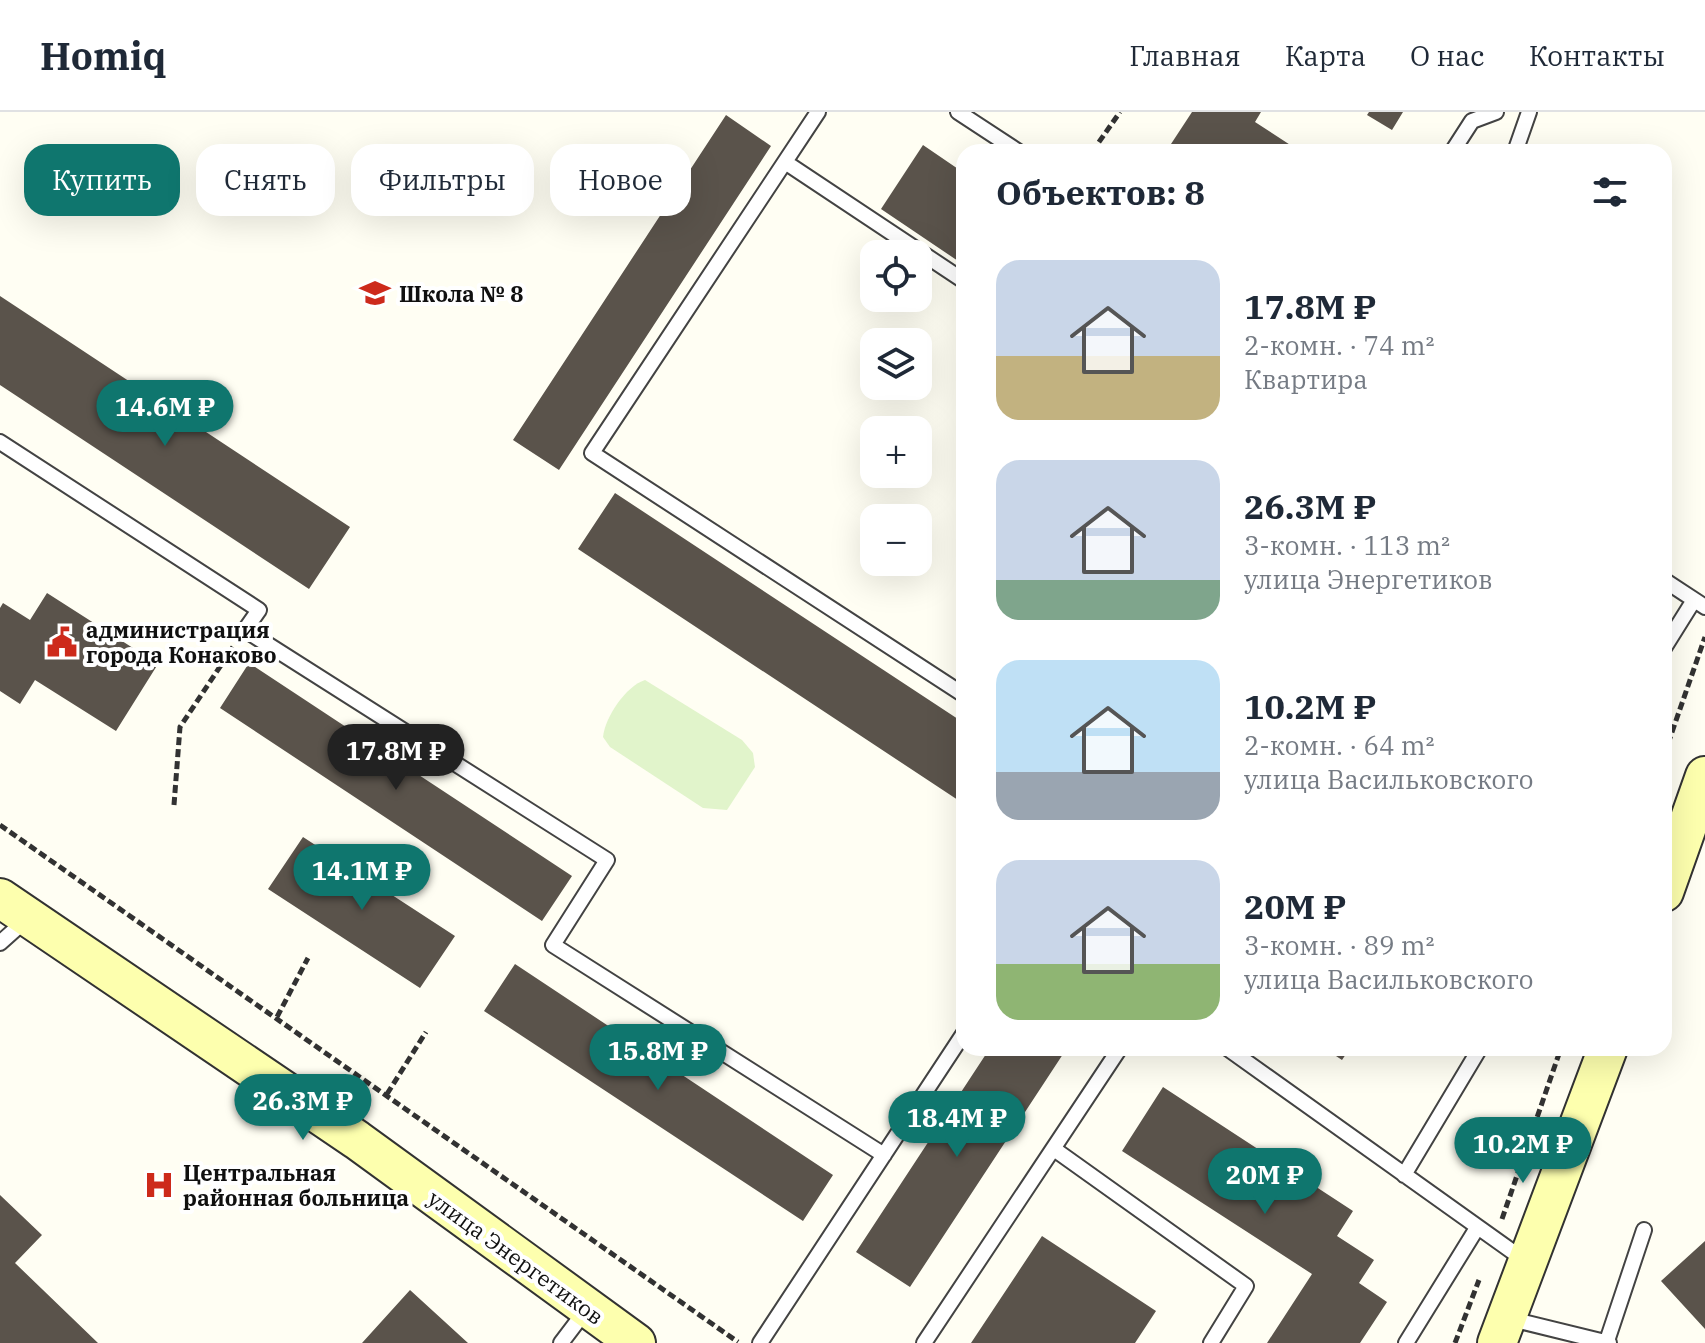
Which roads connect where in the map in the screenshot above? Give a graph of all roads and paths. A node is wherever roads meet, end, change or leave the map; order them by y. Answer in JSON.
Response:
{"nodes":[{"id":1,"x":818,"y":112,"type":"edge"},
{"id":2,"x":958,"y":112,"type":"edge"},
{"id":3,"x":1120,"y":112,"type":"edge"},
{"id":4,"x":1496,"y":112,"type":"edge"},
{"id":5,"x":1529,"y":112,"type":"edge"},
{"id":6,"x":1007,"y":144,"type":"edge"},
{"id":7,"x":1098,"y":144,"type":"edge"},
{"id":8,"x":1457,"y":144,"type":"edge"},
{"id":9,"x":1518,"y":144,"type":"edge"},
{"id":10,"x":785,"y":162,"type":"junction"},
{"id":11,"x":956,"y":276,"type":"edge"},
{"id":12,"x":0,"y":442,"type":"edge"},
{"id":13,"x":1672,"y":585,"type":"edge"},
{"id":14,"x":1700,"y":603,"type":"edge"},
{"id":15,"x":245,"y":630,"type":"junction"},
{"id":16,"x":1705,"y":637,"type":"edge"},
{"id":17,"x":1672,"y":638,"type":"edge"},
{"id":18,"x":956,"y":690,"type":"edge"},
{"id":19,"x":1672,"y":732,"type":"edge"},
{"id":20,"x":1705,"y":776,"type":"edge"},
{"id":21,"x":174,"y":805,"type":"dead end"},
{"id":22,"x":0,"y":825,"type":"edge"},
{"id":23,"x":1672,"y":869,"type":"edge"},
{"id":24,"x":14,"y":908,"type":"edge"},
{"id":25,"x":0,"y":943,"type":"edge"},
{"id":26,"x":308,"y":958,"type":"dead end"},
{"id":27,"x":277,"y":1017,"type":"junction"},
{"id":28,"x":426,"y":1032,"type":"dead end"},
{"id":29,"x":956,"y":1045,"type":"edge"},
{"id":30,"x":1115,"y":1056,"type":"edge"},
{"id":31,"x":1238,"y":1056,"type":"edge"},
{"id":32,"x":1475,"y":1056,"type":"edge"},
{"id":33,"x":1558,"y":1056,"type":"edge"},
{"id":34,"x":1605,"y":1056,"type":"edge"},
{"id":35,"x":387,"y":1094,"type":"junction"},
{"id":36,"x":1054,"y":1149,"type":"junction"},
{"id":37,"x":884,"y":1155,"type":"junction"},
{"id":38,"x":1404,"y":1175,"type":"junction"},
{"id":39,"x":1477,"y":1228,"type":"junction"},
{"id":40,"x":1644,"y":1230,"type":"dead end"},
{"id":41,"x":1495,"y":1240,"type":"junction"},
{"id":42,"x":1527,"y":1262,"type":"junction"},
{"id":43,"x":587,"y":1309,"type":"junction"},
{"id":44,"x":1502,"y":1330,"type":"edge"},
{"id":45,"x":1608,"y":1342,"type":"edge"},
{"id":46,"x":561,"y":1343,"type":"edge"},
{"id":47,"x":636,"y":1343,"type":"edge"},
{"id":48,"x":739,"y":1343,"type":"edge"},
{"id":49,"x":760,"y":1343,"type":"edge"},
{"id":50,"x":924,"y":1343,"type":"edge"},
{"id":51,"x":1211,"y":1343,"type":"edge"},
{"id":52,"x":1406,"y":1343,"type":"edge"},
{"id":53,"x":1455,"y":1343,"type":"edge"}],
"edges":[{"from":1,"to":10,"type":"lane"},
{"from":2,"to":6,"type":"lane"},
{"from":3,"to":7,"type":"path"},
{"from":4,"to":8,"type":"lane"},
{"from":5,"to":9,"type":"lane"},
{"from":10,"to":11,"type":"lane"},
{"from":10,"to":18,"type":"lane"},
{"from":12,"to":15,"type":"lane"},
{"from":13,"to":14,"type":"lane"},
{"from":14,"to":17,"type":"lane"},
{"from":15,"to":21,"type":"path"},
{"from":15,"to":37,"type":"lane"},
{"from":16,"to":19,"type":"path"},
{"from":20,"to":23,"type":"main road"},
{"from":22,"to":27,"type":"path"},
{"from":24,"to":25,"type":"lane"},
{"from":24,"to":43,"type":"main road","name":"улица Энергетиков"},
{"from":26,"to":27,"type":"path"},
{"from":27,"to":35,"type":"path"},
{"from":28,"to":35,"type":"path"},
{"from":29,"to":37,"type":"lane"},
{"from":30,"to":36,"type":"lane"},
{"from":31,"to":38,"type":"lane"},
{"from":32,"to":38,"type":"lane"},
{"from":33,"to":41,"type":"path"},
{"from":34,"to":42,"type":"main road"},
{"from":35,"to":48,"type":"path"},
{"from":36,"to":50,"type":"lane"},
{"from":36,"to":51,"type":"lane"},
{"from":37,"to":49,"type":"lane"},
{"from":38,"to":39,"type":"lane"},
{"from":39,"to":41,"type":"lane"},
{"from":39,"to":52,"type":"lane"},
{"from":40,"to":45,"type":"lane"},
{"from":41,"to":42,"type":"lane"},
{"from":41,"to":53,"type":"path"},
{"from":42,"to":44,"type":"main road"},
{"from":43,"to":46,"type":"lane"},
{"from":43,"to":47,"type":"main road","name":"улица Энергетиков"},
{"from":44,"to":45,"type":"lane"}]}
